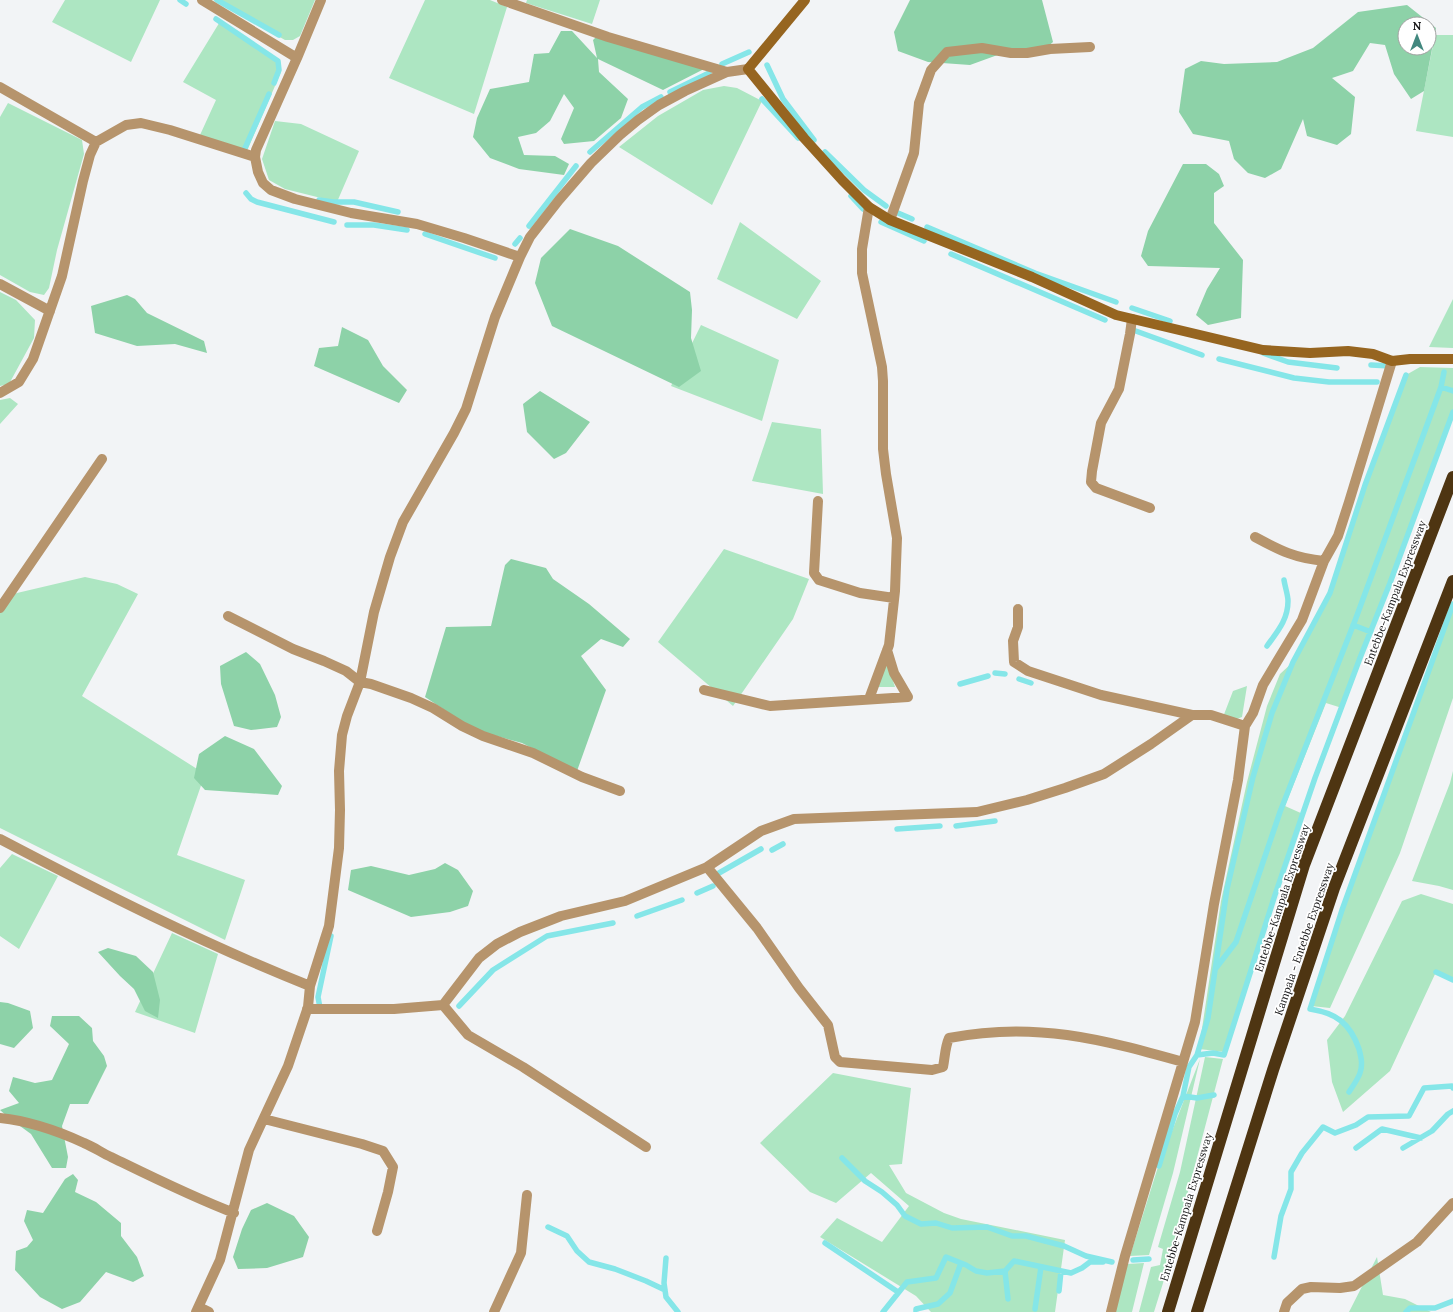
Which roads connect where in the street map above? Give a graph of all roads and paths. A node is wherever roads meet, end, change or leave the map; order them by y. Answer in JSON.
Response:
{"nodes":[{"id":1,"x":202,"y":0,"type":"edge"},
{"id":2,"x":321,"y":0,"type":"edge"},
{"id":3,"x":502,"y":0,"type":"edge"},
{"id":4,"x":805,"y":0,"type":"edge"},
{"id":5,"x":1090,"y":47,"type":"dead end"},
{"id":6,"x":297,"y":58,"type":"junction"},
{"id":7,"x":748,"y":69,"type":"junction"},
{"id":8,"x":727,"y":72,"type":"junction"},
{"id":9,"x":0,"y":87,"type":"edge"},
{"id":10,"x":96,"y":142,"type":"junction"},
{"id":11,"x":255,"y":157,"type":"junction"},
{"id":12,"x":869,"y":207,"type":"junction"},
{"id":13,"x":890,"y":220,"type":"junction"},
{"id":14,"x":520,"y":257,"type":"junction"},
{"id":15,"x":0,"y":284,"type":"edge"},
{"id":16,"x":50,"y":311,"type":"junction"},
{"id":17,"x":1132,"y":319,"type":"junction"},
{"id":18,"x":1453,"y":359,"type":"edge"},
{"id":19,"x":1392,"y":361,"type":"junction"},
{"id":20,"x":0,"y":393,"type":"edge"},
{"id":21,"x":102,"y":459,"type":"dead end"},
{"id":22,"x":1453,"y":477,"type":"edge"},
{"id":23,"x":818,"y":502,"type":"dead end"},
{"id":24,"x":1150,"y":508,"type":"dead end"},
{"id":25,"x":1255,"y":537,"type":"dead end"},
{"id":26,"x":1324,"y":561,"type":"junction"},
{"id":27,"x":1453,"y":581,"type":"edge"},
{"id":28,"x":894,"y":598,"type":"junction"},
{"id":29,"x":0,"y":608,"type":"edge"},
{"id":30,"x":1018,"y":609,"type":"dead end"},
{"id":31,"x":228,"y":616,"type":"dead end"},
{"id":32,"x":887,"y":650,"type":"junction"},
{"id":33,"x":360,"y":682,"type":"junction"},
{"id":34,"x":704,"y":690,"type":"dead end"},
{"id":35,"x":869,"y":699,"type":"junction"},
{"id":36,"x":1192,"y":715,"type":"junction"},
{"id":37,"x":1245,"y":726,"type":"junction"},
{"id":38,"x":620,"y":791,"type":"dead end"},
{"id":39,"x":0,"y":839,"type":"edge"},
{"id":40,"x":707,"y":867,"type":"junction"},
{"id":41,"x":310,"y":986,"type":"junction"},
{"id":42,"x":443,"y":1005,"type":"junction"},
{"id":43,"x":307,"y":1009,"type":"junction"},
{"id":44,"x":1183,"y":1062,"type":"junction"},
{"id":45,"x":0,"y":1118,"type":"edge"},
{"id":46,"x":264,"y":1119,"type":"junction"},
{"id":47,"x":646,"y":1147,"type":"dead end"},
{"id":48,"x":527,"y":1195,"type":"dead end"},
{"id":49,"x":1453,"y":1203,"type":"edge"},
{"id":50,"x":234,"y":1212,"type":"junction"},
{"id":51,"x":377,"y":1231,"type":"dead end"},
{"id":52,"x":197,"y":1309,"type":"edge"},
{"id":53,"x":209,"y":1312,"type":"edge"},
{"id":54,"x":494,"y":1312,"type":"edge"},
{"id":55,"x":1111,"y":1312,"type":"edge"},
{"id":56,"x":1168,"y":1312,"type":"edge"},
{"id":57,"x":1196,"y":1312,"type":"edge"},
{"id":58,"x":1284,"y":1312,"type":"edge"}],
"edges":[{"from":1,"to":6,"type":"street"},
{"from":2,"to":6,"type":"street"},
{"from":3,"to":8,"type":"street"},
{"from":4,"to":7,"type":"street"},
{"from":5,"to":13,"type":"street"},
{"from":6,"to":11,"type":"street"},
{"from":7,"to":8,"type":"street"},
{"from":7,"to":12,"type":"street"},
{"from":8,"to":14,"type":"street"},
{"from":9,"to":10,"type":"street"},
{"from":10,"to":11,"type":"street"},
{"from":10,"to":16,"type":"street"},
{"from":11,"to":14,"type":"street"},
{"from":12,"to":13,"type":"street"},
{"from":12,"to":28,"type":"street"},
{"from":13,"to":17,"type":"street"},
{"from":14,"to":33,"type":"street"},
{"from":15,"to":16,"type":"street"},
{"from":16,"to":20,"type":"street"},
{"from":17,"to":19,"type":"street"},
{"from":17,"to":24,"type":"street"},
{"from":18,"to":19,"type":"street"},
{"from":19,"to":26,"type":"street"},
{"from":21,"to":29,"type":"street"},
{"from":22,"to":56,"type":"highway","name":"Entebbe-Kampala Expressway"},
{"from":23,"to":28,"type":"street"},
{"from":25,"to":26,"type":"street"},
{"from":26,"to":37,"type":"street"},
{"from":27,"to":57,"type":"highway","name":"Kampala - Entebbe Expressway"},
{"from":28,"to":32,"type":"street"},
{"from":30,"to":36,"type":"street"},
{"from":31,"to":33,"type":"street"},
{"from":32,"to":35,"type":"street"},
{"from":32,"to":35,"type":"street"},
{"from":33,"to":38,"type":"street"},
{"from":33,"to":41,"type":"street"},
{"from":34,"to":35,"type":"street"},
{"from":36,"to":37,"type":"street"},
{"from":36,"to":40,"type":"street"},
{"from":37,"to":44,"type":"street"},
{"from":39,"to":41,"type":"street"},
{"from":40,"to":42,"type":"street"},
{"from":40,"to":44,"type":"street"},
{"from":41,"to":43,"type":"street"},
{"from":42,"to":43,"type":"street"},
{"from":42,"to":47,"type":"street"},
{"from":43,"to":46,"type":"street"},
{"from":44,"to":55,"type":"street"},
{"from":45,"to":50,"type":"street"},
{"from":46,"to":50,"type":"street"},
{"from":46,"to":51,"type":"street"},
{"from":48,"to":54,"type":"street"},
{"from":49,"to":58,"type":"street"},
{"from":50,"to":52,"type":"street"},
{"from":52,"to":53,"type":"street"}]}
